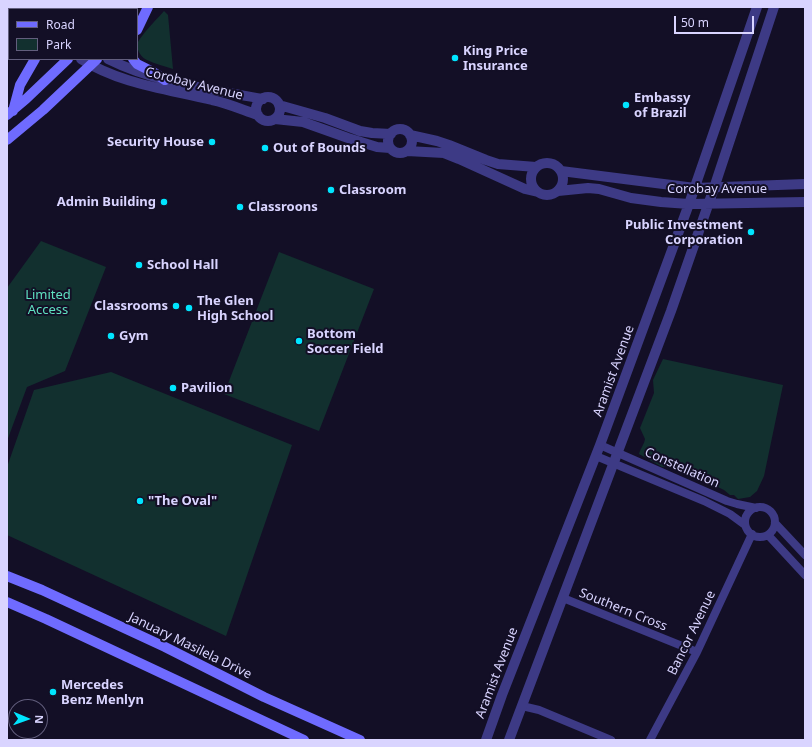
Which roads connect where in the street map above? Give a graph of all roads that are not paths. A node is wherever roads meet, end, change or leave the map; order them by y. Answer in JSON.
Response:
{"nodes":[{"id":1,"x":148,"y":7,"type":"edge"},
{"id":2,"x":757,"y":7,"type":"edge"},
{"id":3,"x":774,"y":7,"type":"edge"},
{"id":4,"x":138,"y":16,"type":"edge"},
{"id":5,"x":138,"y":28,"type":"edge"},
{"id":6,"x":34,"y":60,"type":"edge"},
{"id":7,"x":67,"y":60,"type":"edge"},
{"id":8,"x":110,"y":60,"type":"edge"},
{"id":9,"x":134,"y":60,"type":"edge"},
{"id":10,"x":94,"y":62,"type":"edge"},
{"id":11,"x":165,"y":80,"type":"junction"},
{"id":12,"x":263,"y":99,"type":"junction"},
{"id":13,"x":279,"y":105,"type":"junction"},
{"id":14,"x":10,"y":113,"type":"edge"},
{"id":15,"x":258,"y":115,"type":"junction"},
{"id":16,"x":275,"y":119,"type":"junction"},
{"id":17,"x":391,"y":134,"type":"junction"},
{"id":18,"x":410,"y":135,"type":"junction"},
{"id":19,"x":7,"y":140,"type":"edge"},
{"id":20,"x":390,"y":148,"type":"junction"},
{"id":21,"x":407,"y":151,"type":"junction"},
{"id":22,"x":536,"y":167,"type":"junction"},
{"id":23,"x":561,"y":171,"type":"junction"},
{"id":24,"x":805,"y":184,"type":"edge"},
{"id":25,"x":695,"y":188,"type":"junction"},
{"id":26,"x":714,"y":188,"type":"junction"},
{"id":27,"x":558,"y":190,"type":"junction"},
{"id":28,"x":538,"y":192,"type":"junction"},
{"id":29,"x":805,"y":202,"type":"edge"},
{"id":30,"x":689,"y":204,"type":"junction"},
{"id":31,"x":708,"y":204,"type":"junction"},
{"id":32,"x":600,"y":445,"type":"junction"},
{"id":33,"x":618,"y":453,"type":"junction"},
{"id":34,"x":596,"y":456,"type":"junction"},
{"id":35,"x":614,"y":463,"type":"junction"},
{"id":36,"x":756,"y":508,"type":"junction"},
{"id":37,"x":775,"y":522,"type":"junction"},
{"id":38,"x":745,"y":525,"type":"junction"},
{"id":39,"x":752,"y":534,"type":"junction"},
{"id":40,"x":768,"y":535,"type":"junction"},
{"id":41,"x":805,"y":555,"type":"edge"},
{"id":42,"x":805,"y":575,"type":"edge"},
{"id":43,"x":7,"y":576,"type":"edge"},
{"id":44,"x":562,"y":598,"type":"junction"},
{"id":45,"x":7,"y":602,"type":"edge"},
{"id":46,"x":7,"y":609,"type":"edge"},
{"id":47,"x":23,"y":609,"type":"junction"},
{"id":48,"x":697,"y":652,"type":"junction"},
{"id":49,"x":522,"y":706,"type":"junction"},
{"id":50,"x":304,"y":740,"type":"edge"},
{"id":51,"x":360,"y":740,"type":"edge"},
{"id":52,"x":486,"y":740,"type":"edge"},
{"id":53,"x":509,"y":740,"type":"edge"},
{"id":54,"x":611,"y":740,"type":"edge"},
{"id":55,"x":650,"y":740,"type":"edge"}],
"edges":[{"from":1,"to":4,"type":"main road"},
{"from":1,"to":5,"type":"main road"},
{"from":2,"to":25,"type":"street","name":"Aramist Avenue"},
{"from":3,"to":26,"type":"street"},
{"from":6,"to":14,"type":"main road"},
{"from":7,"to":14,"type":"main road"},
{"from":8,"to":11,"type":"street","name":"Corobay Avenue"},
{"from":9,"to":11,"type":"main road"},
{"from":10,"to":15,"type":"street","name":"Corobay Avenue"},
{"from":10,"to":19,"type":"main road"},
{"from":11,"to":12,"type":"street","name":"Corobay Avenue"},
{"from":12,"to":13,"type":"street","name":"Corobay Avenue"},
{"from":12,"to":15,"type":"street","name":"Corobay Avenue"},
{"from":13,"to":16,"type":"street"},
{"from":13,"to":17,"type":"street","name":"Corobay Avenue"},
{"from":15,"to":16,"type":"street","name":"Corobay Avenue"},
{"from":16,"to":20,"type":"street","name":"Corobay Avenue"},
{"from":17,"to":18,"type":"street","name":"Corobay Avenue"},
{"from":17,"to":20,"type":"street"},
{"from":18,"to":21,"type":"street"},
{"from":18,"to":22,"type":"street","name":"Corobay Avenue"},
{"from":20,"to":21,"type":"street","name":"Corobay Avenue"},
{"from":21,"to":28,"type":"street","name":"Corobay Avenue"},
{"from":22,"to":23,"type":"street","name":"Corobay Avenue"},
{"from":22,"to":28,"type":"street"},
{"from":23,"to":25,"type":"street","name":"Corobay Avenue"},
{"from":23,"to":27,"type":"street"},
{"from":24,"to":26,"type":"street","name":"Corobay Avenue"},
{"from":25,"to":26,"type":"street","name":"Corobay Avenue"},
{"from":25,"to":30,"type":"street","name":"Aramist Avenue"},
{"from":26,"to":31,"type":"street"},
{"from":27,"to":28,"type":"street","name":"Corobay Avenue"},
{"from":27,"to":30,"type":"street","name":"Corobay Avenue"},
{"from":29,"to":31,"type":"street","name":"Corobay Avenue"},
{"from":30,"to":31,"type":"street","name":"Corobay Avenue"},
{"from":30,"to":32,"type":"street","name":"Aramist Avenue"},
{"from":31,"to":33,"type":"street"},
{"from":32,"to":33,"type":"street","name":"Constellation"},
{"from":32,"to":34,"type":"street","name":"Aramist Avenue"},
{"from":33,"to":35,"type":"street"},
{"from":33,"to":36,"type":"street","name":"Constellation"},
{"from":34,"to":35,"type":"street","name":"Constellation"},
{"from":34,"to":52,"type":"street","name":"Aramist Avenue"},
{"from":35,"to":38,"type":"street","name":"Constellation"},
{"from":35,"to":44,"type":"street"},
{"from":36,"to":37,"type":"street"},
{"from":36,"to":38,"type":"street"},
{"from":37,"to":40,"type":"street"},
{"from":37,"to":41,"type":"street"},
{"from":38,"to":39,"type":"street"},
{"from":39,"to":40,"type":"street"},
{"from":39,"to":48,"type":"street","name":"Bancor Avenue"},
{"from":40,"to":42,"type":"street"},
{"from":43,"to":51,"type":"main road","name":"January Masilela Drive"},
{"from":44,"to":48,"type":"street","name":"Southern Cross"},
{"from":44,"to":49,"type":"street"},
{"from":45,"to":47,"type":"main road"},
{"from":46,"to":47,"type":"main road"},
{"from":47,"to":50,"type":"main road"},
{"from":48,"to":55,"type":"street","name":"Bancor Avenue"},
{"from":49,"to":53,"type":"street"},
{"from":49,"to":54,"type":"street"}]}
